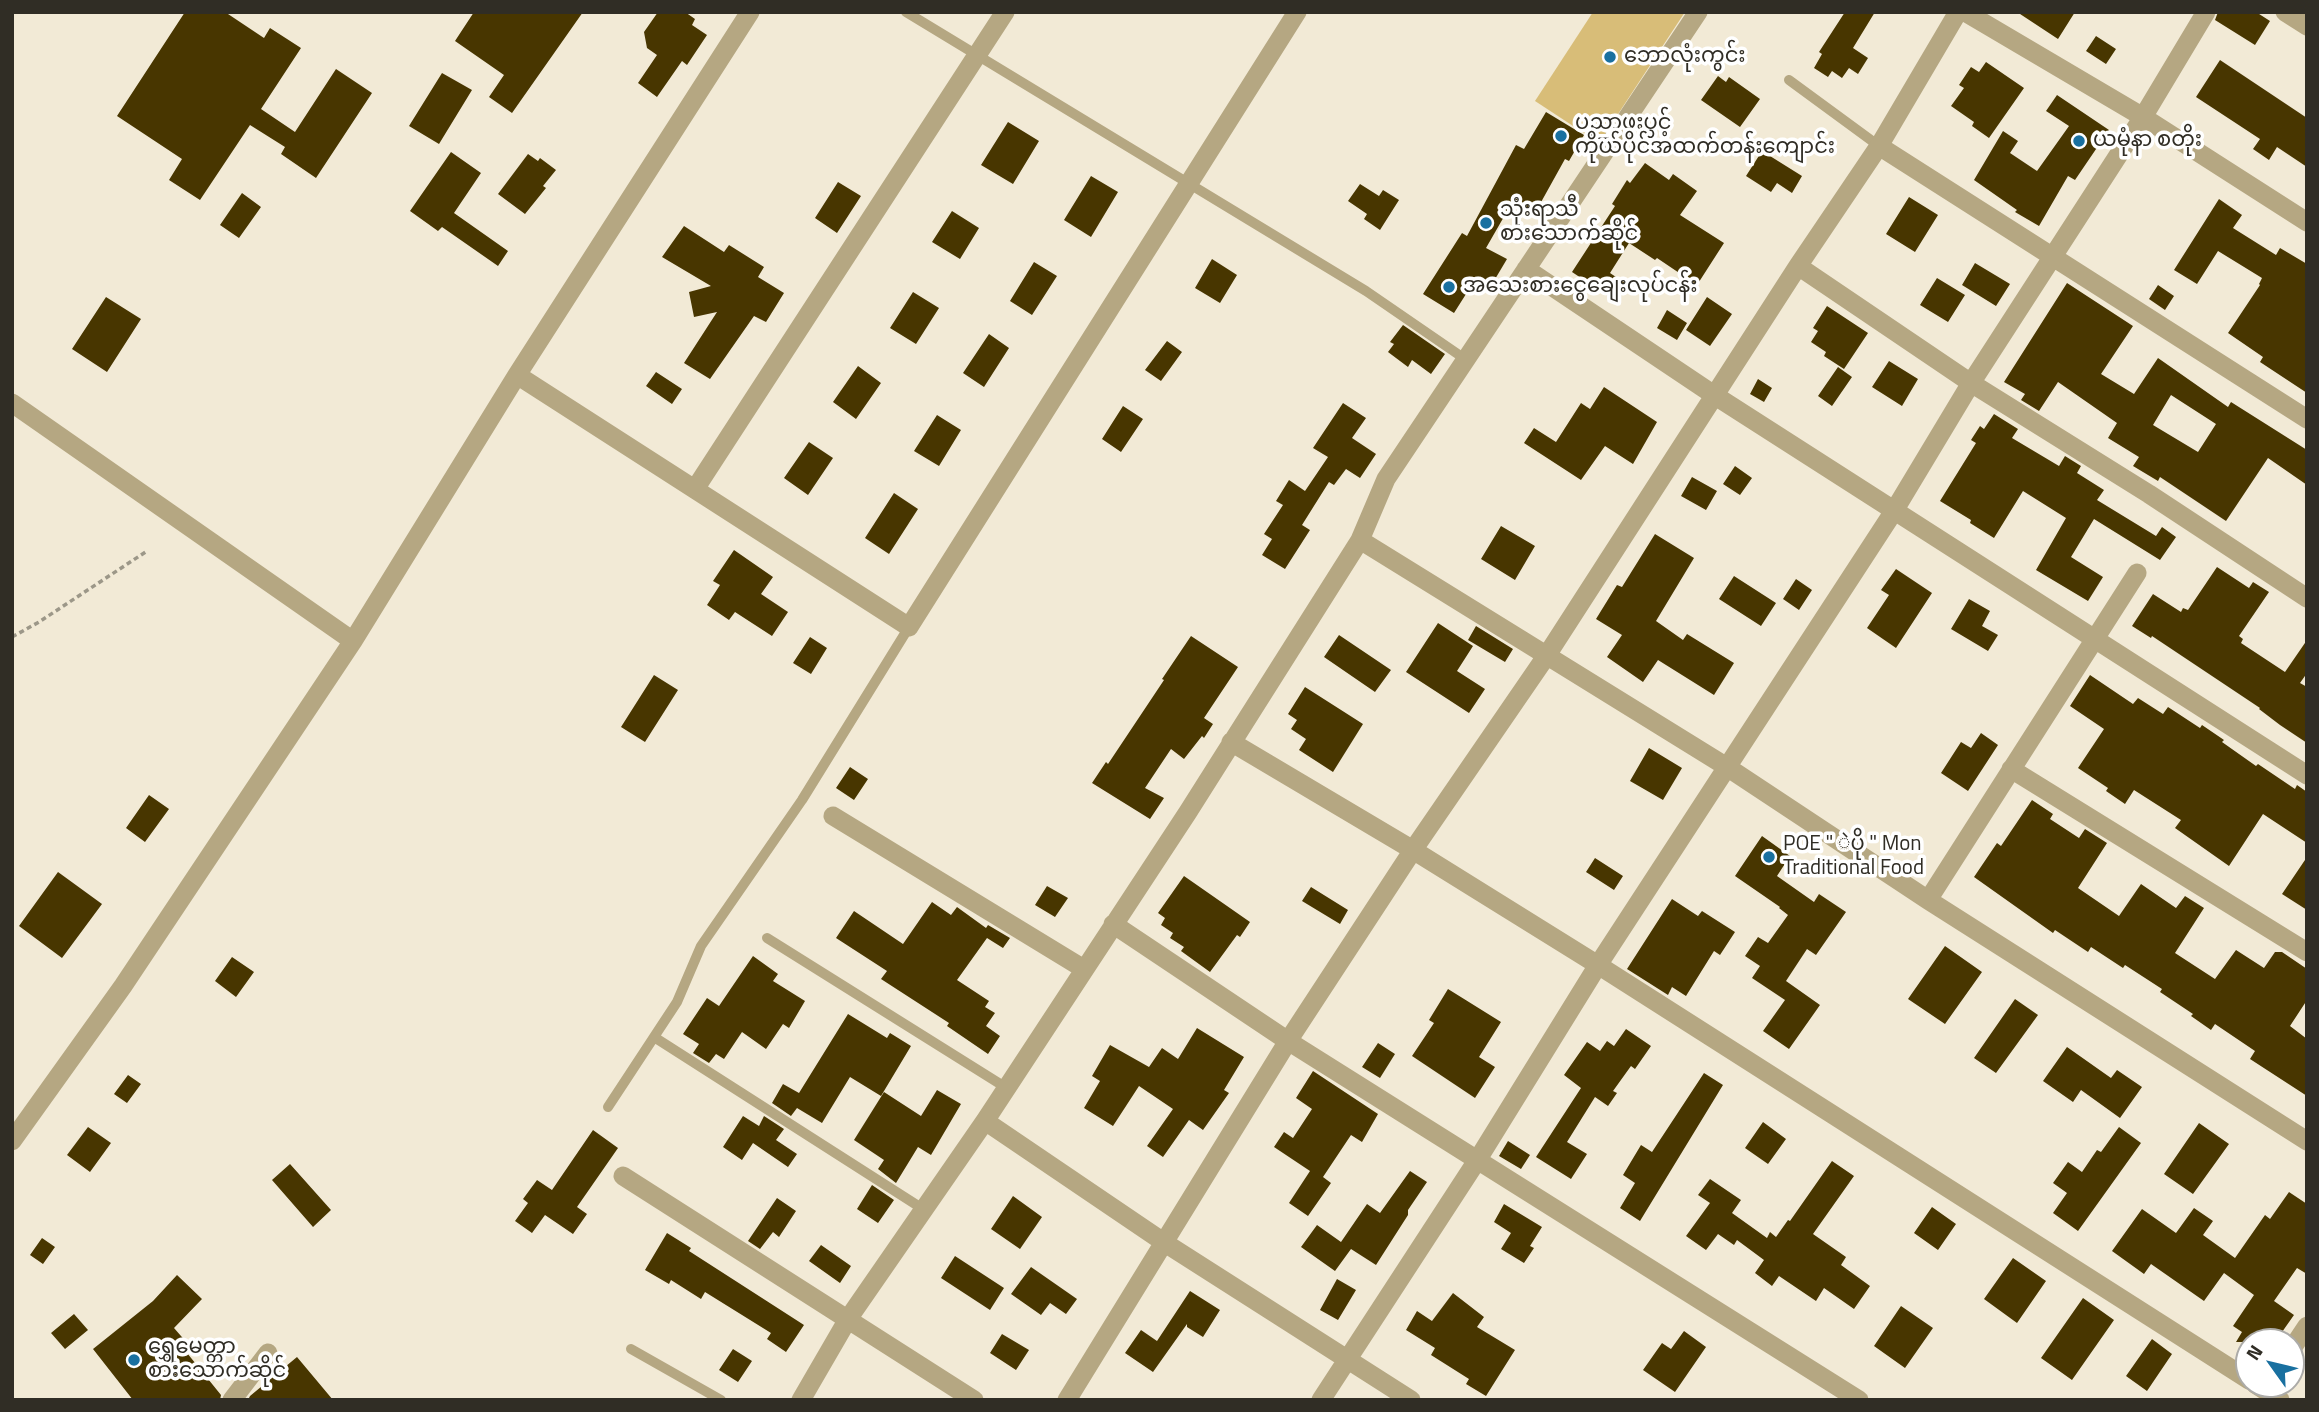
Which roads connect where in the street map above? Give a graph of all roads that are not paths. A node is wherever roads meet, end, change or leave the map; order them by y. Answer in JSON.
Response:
{"nodes":[{"id":1,"x":750,"y":12,"type":"edge"},
{"id":2,"x":906,"y":12,"type":"edge"},
{"id":3,"x":1005,"y":12,"type":"edge"},
{"id":4,"x":1297,"y":12,"type":"edge"},
{"id":5,"x":1698,"y":12,"type":"edge"},
{"id":6,"x":1958,"y":12,"type":"edge"},
{"id":7,"x":1965,"y":12,"type":"edge"},
{"id":8,"x":2206,"y":12,"type":"edge"},
{"id":9,"x":2285,"y":12,"type":"edge"},
{"id":10,"x":2307,"y":26,"type":"edge"},
{"id":11,"x":978,"y":55,"type":"junction"},
{"id":12,"x":1789,"y":80,"type":"dead end"},
{"id":13,"x":2143,"y":117,"type":"junction"},
{"id":14,"x":1879,"y":146,"type":"junction"},
{"id":15,"x":1188,"y":181,"type":"junction"},
{"id":16,"x":2307,"y":222,"type":"edge"},
{"id":17,"x":2053,"y":257,"type":"junction"},
{"id":18,"x":1798,"y":266,"type":"junction"},
{"id":19,"x":1526,"y":269,"type":"junction"},
{"id":20,"x":1465,"y":359,"type":"junction"},
{"id":21,"x":517,"y":375,"type":"junction"},
{"id":22,"x":1971,"y":383,"type":"junction"},
{"id":23,"x":1714,"y":396,"type":"junction"},
{"id":24,"x":12,"y":403,"type":"edge"},
{"id":25,"x":2307,"y":419,"type":"edge"},
{"id":26,"x":695,"y":489,"type":"junction"},
{"id":27,"x":1894,"y":511,"type":"junction"},
{"id":28,"x":1360,"y":540,"type":"junction"},
{"id":29,"x":2137,"y":573,"type":"dead end"},
{"id":30,"x":2307,"y":598,"type":"edge"},
{"id":31,"x":909,"y":627,"type":"junction"},
{"id":32,"x":2094,"y":639,"type":"junction"},
{"id":33,"x":353,"y":641,"type":"junction"},
{"id":34,"x":1547,"y":654,"type":"junction"},
{"id":35,"x":1231,"y":742,"type":"junction"},
{"id":36,"x":1727,"y":767,"type":"junction"},
{"id":37,"x":2011,"y":769,"type":"junction"},
{"id":38,"x":2307,"y":775,"type":"edge"},
{"id":39,"x":833,"y":816,"type":"dead end"},
{"id":40,"x":1413,"y":850,"type":"junction"},
{"id":41,"x":1928,"y":900,"type":"junction"},
{"id":42,"x":1113,"y":925,"type":"junction"},
{"id":43,"x":767,"y":937,"type":"dead end"},
{"id":44,"x":2307,"y":952,"type":"edge"},
{"id":45,"x":1598,"y":965,"type":"junction"},
{"id":46,"x":1084,"y":969,"type":"junction"},
{"id":47,"x":654,"y":1037,"type":"junction"},
{"id":48,"x":1288,"y":1041,"type":"junction"},
{"id":49,"x":1005,"y":1087,"type":"junction"},
{"id":50,"x":608,"y":1107,"type":"dead end"},
{"id":51,"x":985,"y":1121,"type":"junction"},
{"id":52,"x":12,"y":1141,"type":"edge"},
{"id":53,"x":2307,"y":1141,"type":"edge"},
{"id":54,"x":1479,"y":1159,"type":"junction"},
{"id":55,"x":623,"y":1176,"type":"dead end"},
{"id":56,"x":923,"y":1209,"type":"junction"},
{"id":57,"x":1165,"y":1243,"type":"junction"},
{"id":58,"x":848,"y":1319,"type":"junction"},
{"id":59,"x":631,"y":1349,"type":"dead end"},
{"id":60,"x":268,"y":1353,"type":"dead end"},
{"id":61,"x":1347,"y":1359,"type":"junction"},
{"id":62,"x":2235,"y":1373,"type":"edge"},
{"id":63,"x":232,"y":1400,"type":"edge"},
{"id":64,"x":721,"y":1400,"type":"edge"},
{"id":65,"x":801,"y":1400,"type":"edge"},
{"id":66,"x":974,"y":1400,"type":"edge"},
{"id":67,"x":1067,"y":1400,"type":"edge"},
{"id":68,"x":1321,"y":1400,"type":"edge"},
{"id":69,"x":1411,"y":1400,"type":"edge"},
{"id":70,"x":1859,"y":1400,"type":"edge"}],
"edges":[{"from":1,"to":21,"type":"street"},
{"from":2,"to":11,"type":"lane"},
{"from":3,"to":11,"type":"street"},
{"from":4,"to":15,"type":"street"},
{"from":5,"to":19,"type":"street"},
{"from":6,"to":14,"type":"street"},
{"from":7,"to":13,"type":"street"},
{"from":8,"to":13,"type":"street"},
{"from":9,"to":10,"type":"street"},
{"from":11,"to":15,"type":"lane"},
{"from":11,"to":26,"type":"street"},
{"from":12,"to":14,"type":"lane"},
{"from":13,"to":16,"type":"street"},
{"from":13,"to":17,"type":"street"},
{"from":14,"to":17,"type":"street"},
{"from":14,"to":18,"type":"street"},
{"from":15,"to":20,"type":"lane"},
{"from":15,"to":31,"type":"street"},
{"from":17,"to":22,"type":"street"},
{"from":17,"to":25,"type":"street"},
{"from":18,"to":22,"type":"street"},
{"from":18,"to":23,"type":"street"},
{"from":19,"to":20,"type":"street"},
{"from":19,"to":23,"type":"street"},
{"from":20,"to":28,"type":"street"},
{"from":21,"to":26,"type":"street"},
{"from":21,"to":33,"type":"street"},
{"from":22,"to":27,"type":"street"},
{"from":22,"to":30,"type":"street"},
{"from":23,"to":27,"type":"street"},
{"from":23,"to":34,"type":"street"},
{"from":24,"to":33,"type":"street"},
{"from":26,"to":31,"type":"street"},
{"from":27,"to":32,"type":"street"},
{"from":27,"to":36,"type":"street"},
{"from":28,"to":34,"type":"street"},
{"from":28,"to":35,"type":"street"},
{"from":29,"to":32,"type":"street"},
{"from":31,"to":47,"type":"lane"},
{"from":32,"to":37,"type":"street"},
{"from":32,"to":38,"type":"street"},
{"from":33,"to":52,"type":"street"},
{"from":34,"to":36,"type":"street"},
{"from":34,"to":40,"type":"street"},
{"from":35,"to":40,"type":"street"},
{"from":35,"to":42,"type":"street"},
{"from":36,"to":41,"type":"street"},
{"from":36,"to":45,"type":"street"},
{"from":37,"to":41,"type":"street"},
{"from":37,"to":44,"type":"street"},
{"from":39,"to":46,"type":"street"},
{"from":40,"to":45,"type":"street"},
{"from":40,"to":48,"type":"street"},
{"from":41,"to":53,"type":"street"},
{"from":42,"to":46,"type":"street"},
{"from":42,"to":48,"type":"street"},
{"from":43,"to":49,"type":"lane"},
{"from":45,"to":54,"type":"street"},
{"from":45,"to":62,"type":"street"},
{"from":46,"to":49,"type":"street"},
{"from":47,"to":50,"type":"lane"},
{"from":47,"to":56,"type":"lane"},
{"from":48,"to":54,"type":"street"},
{"from":48,"to":57,"type":"street"},
{"from":49,"to":51,"type":"street"},
{"from":51,"to":56,"type":"street"},
{"from":51,"to":57,"type":"street"},
{"from":54,"to":61,"type":"street"},
{"from":54,"to":70,"type":"street"},
{"from":55,"to":58,"type":"street"},
{"from":56,"to":58,"type":"street"},
{"from":57,"to":61,"type":"street"},
{"from":57,"to":67,"type":"street"},
{"from":58,"to":65,"type":"street"},
{"from":58,"to":66,"type":"street"},
{"from":59,"to":64,"type":"lane"},
{"from":60,"to":63,"type":"street"},
{"from":61,"to":68,"type":"street"},
{"from":61,"to":69,"type":"street"}]}
